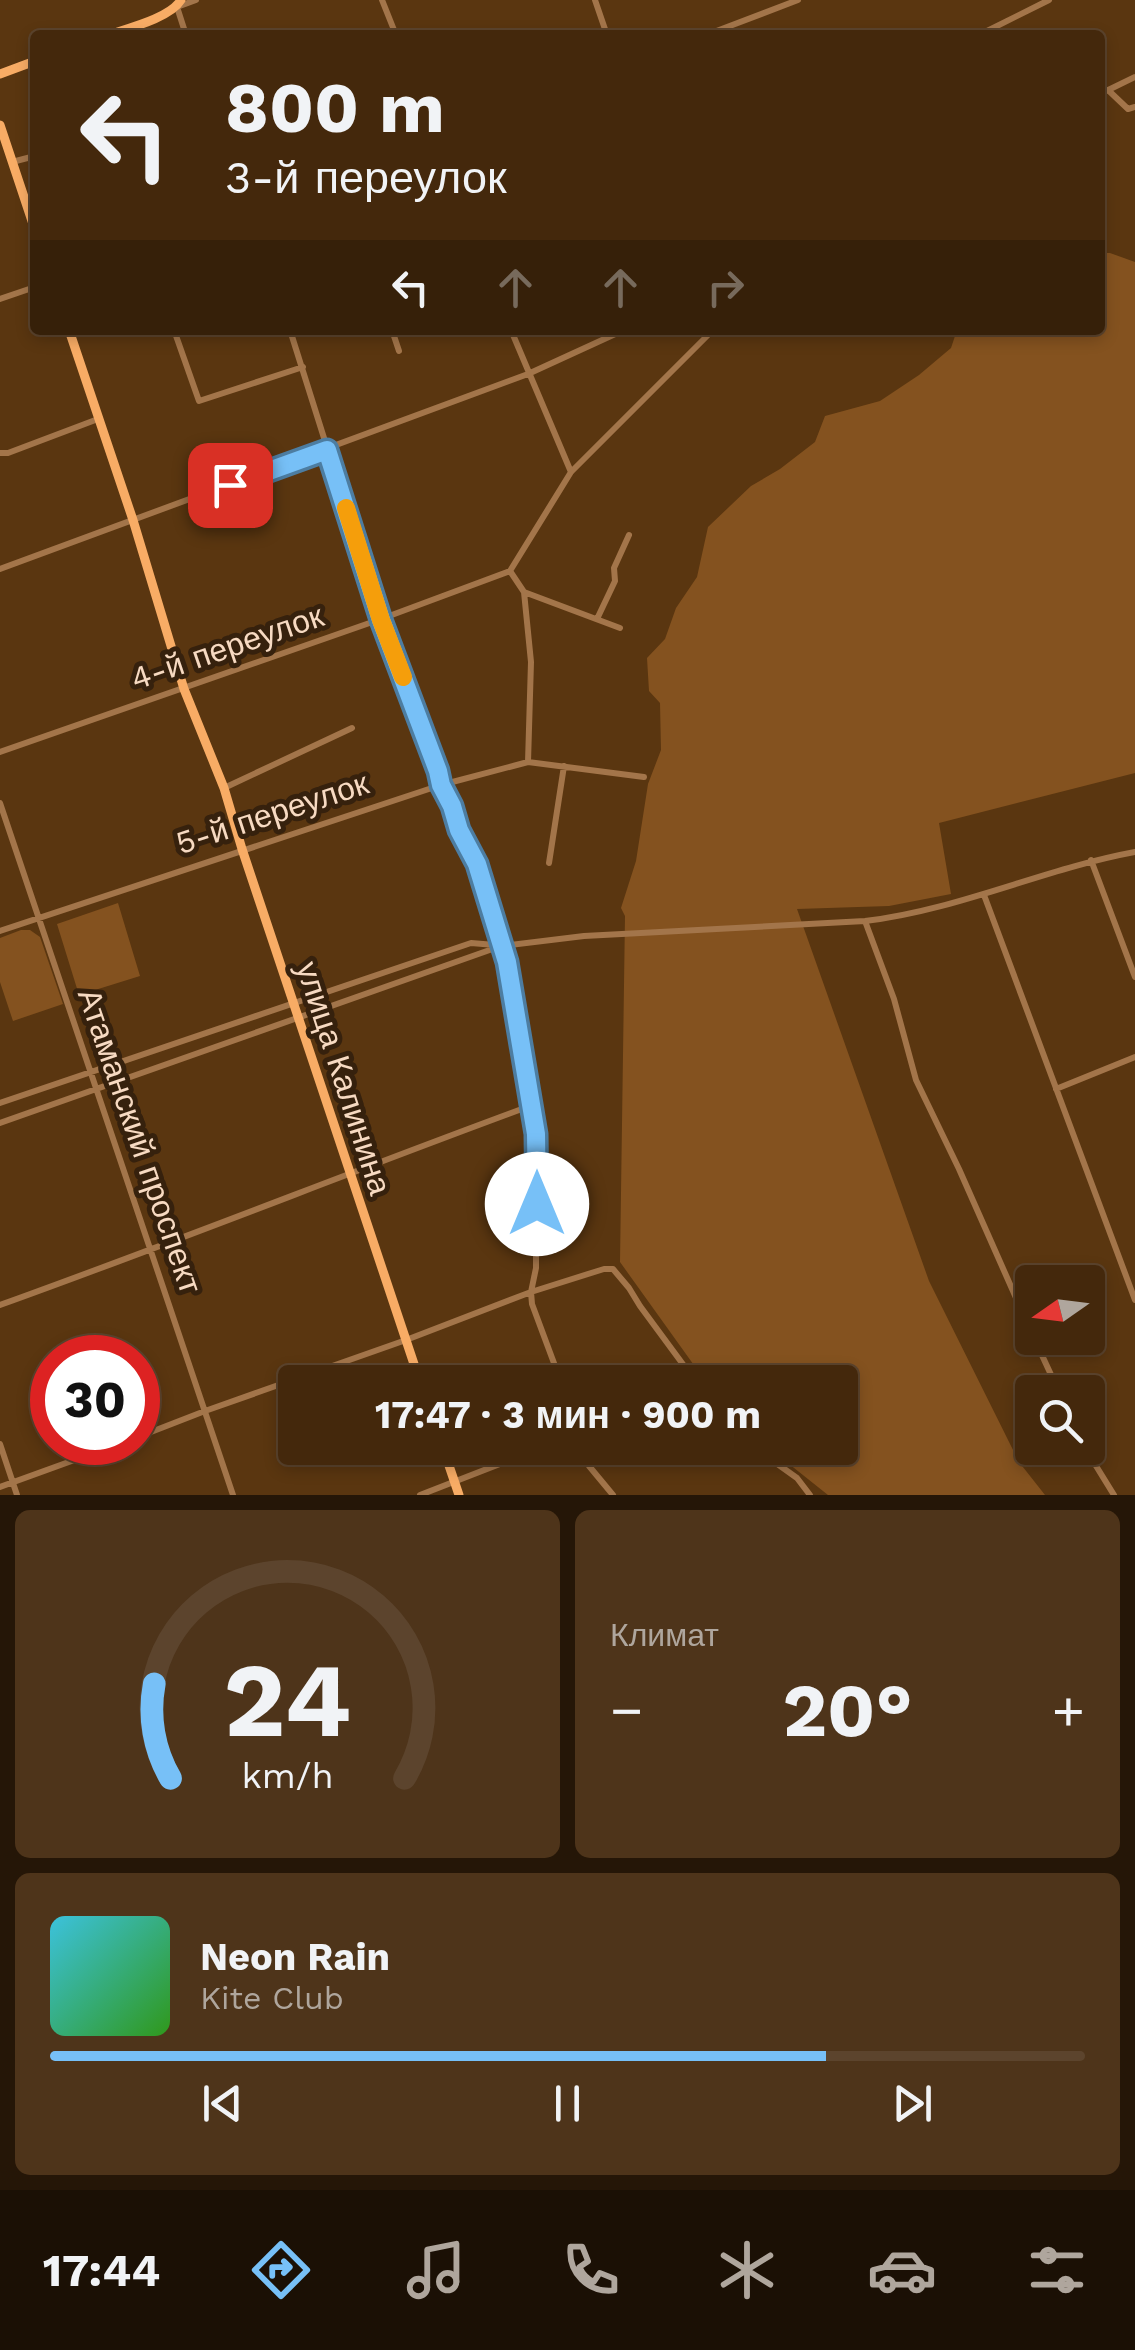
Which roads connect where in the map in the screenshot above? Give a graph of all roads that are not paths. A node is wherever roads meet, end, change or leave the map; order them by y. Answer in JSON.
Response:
{"nodes":[{"id":1,"x":196,"y":0,"type":"edge"},
{"id":2,"x":382,"y":0,"type":"edge"},
{"id":3,"x":595,"y":0,"type":"edge"},
{"id":4,"x":798,"y":0,"type":"edge"},
{"id":5,"x":1049,"y":0,"type":"edge"},
{"id":6,"x":179,"y":4,"type":"edge"},
{"id":7,"x":119,"y":30,"type":"edge"},
{"id":8,"x":185,"y":30,"type":"edge"},
{"id":9,"x":394,"y":30,"type":"edge"},
{"id":10,"x":605,"y":30,"type":"edge"},
{"id":11,"x":719,"y":30,"type":"edge"},
{"id":12,"x":989,"y":30,"type":"edge"},
{"id":13,"x":30,"y":63,"type":"edge"},
{"id":14,"x":0,"y":74,"type":"edge"},
{"id":15,"x":1135,"y":77,"type":"edge"},
{"id":16,"x":1105,"y":92,"type":"edge"},
{"id":17,"x":1105,"y":93,"type":"edge"},
{"id":18,"x":1135,"y":108,"type":"edge"},
{"id":19,"x":0,"y":125,"type":"edge"},
{"id":20,"x":30,"y":157,"type":"edge"},
{"id":21,"x":12,"y":162,"type":"junction"},
{"id":22,"x":30,"y":215,"type":"edge"},
{"id":23,"x":30,"y":289,"type":"edge"},
{"id":24,"x":0,"y":299,"type":"edge"},
{"id":25,"x":70,"y":335,"type":"edge"},
{"id":26,"x":176,"y":335,"type":"edge"},
{"id":27,"x":292,"y":335,"type":"edge"},
{"id":28,"x":394,"y":335,"type":"edge"},
{"id":29,"x":513,"y":335,"type":"edge"},
{"id":30,"x":613,"y":335,"type":"edge"},
{"id":31,"x":708,"y":335,"type":"edge"},
{"id":32,"x":400,"y":351,"type":"dead end"},
{"id":33,"x":304,"y":367,"type":"junction"},
{"id":34,"x":528,"y":374,"type":"junction"},
{"id":35,"x":98,"y":419,"type":"junction"},
{"id":36,"x":327,"y":450,"type":"junction"},
{"id":37,"x":0,"y":453,"type":"edge"},
{"id":38,"x":571,"y":472,"type":"junction"},
{"id":39,"x":133,"y":520,"type":"junction"},
{"id":40,"x":629,"y":535,"type":"dead end"},
{"id":41,"x":0,"y":569,"type":"edge"},
{"id":42,"x":510,"y":571,"type":"junction"},
{"id":43,"x":524,"y":592,"type":"junction"},
{"id":44,"x":381,"y":620,"type":"junction"},
{"id":45,"x":597,"y":620,"type":"junction"},
{"id":46,"x":620,"y":628,"type":"dead end"},
{"id":47,"x":184,"y":689,"type":"junction"},
{"id":48,"x":352,"y":728,"type":"dead end"},
{"id":49,"x":0,"y":752,"type":"edge"},
{"id":50,"x":528,"y":762,"type":"junction"},
{"id":51,"x":564,"y":766,"type":"junction"},
{"id":52,"x":644,"y":777,"type":"dead end"},
{"id":53,"x":441,"y":785,"type":"junction"},
{"id":54,"x":224,"y":788,"type":"junction"},
{"id":55,"x":0,"y":803,"type":"edge"},
{"id":56,"x":242,"y":849,"type":"junction"},
{"id":57,"x":1135,"y":852,"type":"edge"},
{"id":58,"x":1091,"y":860,"type":"junction"},
{"id":59,"x":549,"y":864,"type":"dead end"},
{"id":60,"x":984,"y":895,"type":"junction"},
{"id":61,"x":38,"y":918,"type":"junction"},
{"id":62,"x":864,"y":921,"type":"junction"},
{"id":63,"x":0,"y":930,"type":"edge"},
{"id":64,"x":501,"y":946,"type":"junction"},
{"id":65,"x":1135,"y":977,"type":"edge"},
{"id":66,"x":293,"y":1003,"type":"junction"},
{"id":67,"x":299,"y":1019,"type":"junction"},
{"id":68,"x":1135,"y":1057,"type":"edge"},
{"id":69,"x":90,"y":1073,"type":"junction"},
{"id":70,"x":96,"y":1089,"type":"junction"},
{"id":71,"x":1056,"y":1089,"type":"junction"},
{"id":72,"x":0,"y":1104,"type":"edge"},
{"id":73,"x":530,"y":1106,"type":"junction"},
{"id":74,"x":0,"y":1123,"type":"edge"},
{"id":75,"x":349,"y":1173,"type":"junction"},
{"id":76,"x":150,"y":1251,"type":"junction"},
{"id":77,"x":530,"y":1292,"type":"junction"},
{"id":78,"x":1015,"y":1296,"type":"edge"},
{"id":79,"x":1135,"y":1300,"type":"edge"},
{"id":80,"x":0,"y":1305,"type":"edge"},
{"id":81,"x":406,"y":1340,"type":"junction"},
{"id":82,"x":414,"y":1365,"type":"edge"},
{"id":83,"x":554,"y":1365,"type":"edge"},
{"id":84,"x":683,"y":1365,"type":"edge"},
{"id":85,"x":205,"y":1410,"type":"junction"},
{"id":86,"x":160,"y":1429,"type":"edge"},
{"id":87,"x":0,"y":1444,"type":"edge"},
{"id":88,"x":60,"y":1465,"type":"edge"},
{"id":89,"x":448,"y":1465,"type":"edge"},
{"id":90,"x":498,"y":1465,"type":"edge"},
{"id":91,"x":588,"y":1465,"type":"edge"},
{"id":92,"x":779,"y":1465,"type":"edge"},
{"id":93,"x":1095,"y":1465,"type":"edge"},
{"id":94,"x":13,"y":1482,"type":"junction"},
{"id":95,"x":454,"y":1482,"type":"junction"},
{"id":96,"x":0,"y":1486,"type":"edge"},
{"id":97,"x":17,"y":1495,"type":"edge"},
{"id":98,"x":233,"y":1495,"type":"edge"},
{"id":99,"x":420,"y":1495,"type":"edge"},
{"id":100,"x":459,"y":1495,"type":"edge"},
{"id":101,"x":613,"y":1495,"type":"edge"},
{"id":102,"x":810,"y":1495,"type":"edge"},
{"id":103,"x":1114,"y":1495,"type":"edge"}],
"edges":[{"from":1,"to":6,"type":"street"},
{"from":2,"to":9,"type":"street"},
{"from":3,"to":10,"type":"street"},
{"from":4,"to":11,"type":"street"},
{"from":5,"to":12,"type":"street"},
{"from":6,"to":7,"type":"main road"},
{"from":6,"to":8,"type":"street"},
{"from":13,"to":14,"type":"main road"},
{"from":15,"to":16,"type":"street"},
{"from":17,"to":18,"type":"street"},
{"from":19,"to":21,"type":"main road"},
{"from":20,"to":21,"type":"street"},
{"from":21,"to":22,"type":"main road"},
{"from":23,"to":24,"type":"street"},
{"from":25,"to":35,"type":"main road","name":"улица Калинина"},
{"from":26,"to":33,"type":"street"},
{"from":27,"to":33,"type":"street"},
{"from":28,"to":32,"type":"street"},
{"from":29,"to":34,"type":"street"},
{"from":30,"to":34,"type":"street"},
{"from":31,"to":38,"type":"street"},
{"from":33,"to":36,"type":"street"},
{"from":34,"to":36,"type":"street"},
{"from":34,"to":38,"type":"street"},
{"from":35,"to":37,"type":"street"},
{"from":35,"to":39,"type":"main road","name":"улица Калинина"},
{"from":36,"to":39,"type":"street"},
{"from":36,"to":44,"type":"street"},
{"from":38,"to":42,"type":"street"},
{"from":39,"to":41,"type":"street"},
{"from":39,"to":47,"type":"main road","name":"улица Калинина"},
{"from":40,"to":45,"type":"street"},
{"from":42,"to":43,"type":"street"},
{"from":42,"to":44,"type":"street","name":"4-й переулок"},
{"from":43,"to":45,"type":"street"},
{"from":43,"to":50,"type":"street"},
{"from":44,"to":47,"type":"street","name":"4-й переулок"},
{"from":44,"to":53,"type":"street"},
{"from":45,"to":46,"type":"street"},
{"from":47,"to":49,"type":"street","name":"4-й переулок"},
{"from":47,"to":54,"type":"main road","name":"улица Калинина"},
{"from":48,"to":54,"type":"street"},
{"from":50,"to":51,"type":"street","name":"5-й переулок"},
{"from":50,"to":53,"type":"street","name":"5-й переулок"},
{"from":51,"to":52,"type":"street","name":"5-й переулок"},
{"from":51,"to":59,"type":"street"},
{"from":53,"to":56,"type":"street","name":"5-й переулок"},
{"from":53,"to":64,"type":"street"},
{"from":54,"to":56,"type":"main road","name":"улица Калинина"},
{"from":55,"to":61,"type":"street","name":"Атаманский проспект"},
{"from":56,"to":61,"type":"street","name":"5-й переулок"},
{"from":56,"to":66,"type":"main road","name":"улица Калинина"},
{"from":57,"to":58,"type":"street"},
{"from":58,"to":60,"type":"street"},
{"from":58,"to":65,"type":"street"},
{"from":60,"to":62,"type":"street"},
{"from":60,"to":71,"type":"street"},
{"from":61,"to":63,"type":"street","name":"5-й переулок"},
{"from":61,"to":69,"type":"street","name":"Атаманский проспект"},
{"from":62,"to":64,"type":"street"},
{"from":62,"to":78,"type":"street"},
{"from":64,"to":66,"type":"street"},
{"from":64,"to":67,"type":"street"},
{"from":64,"to":73,"type":"street"},
{"from":66,"to":67,"type":"main road","name":"улица Калинина"},
{"from":66,"to":69,"type":"street"},
{"from":67,"to":70,"type":"street"},
{"from":67,"to":75,"type":"main road","name":"улица Калинина"},
{"from":68,"to":71,"type":"street"},
{"from":69,"to":70,"type":"street","name":"Атаманский проспект"},
{"from":69,"to":72,"type":"street"},
{"from":70,"to":74,"type":"street"},
{"from":70,"to":76,"type":"street","name":"Атаманский проспект"},
{"from":71,"to":79,"type":"street"},
{"from":73,"to":75,"type":"street"},
{"from":73,"to":77,"type":"street"},
{"from":75,"to":76,"type":"street"},
{"from":75,"to":81,"type":"main road","name":"улица Калинина"},
{"from":76,"to":80,"type":"street"},
{"from":76,"to":85,"type":"street","name":"Атаманский проспект"},
{"from":77,"to":81,"type":"street"},
{"from":77,"to":83,"type":"street"},
{"from":77,"to":84,"type":"street"},
{"from":81,"to":82,"type":"main road","name":"улица Калинина"},
{"from":81,"to":85,"type":"street"},
{"from":85,"to":86,"type":"street"},
{"from":85,"to":98,"type":"street","name":"Атаманский проспект"},
{"from":87,"to":94,"type":"street"},
{"from":88,"to":94,"type":"street"},
{"from":89,"to":95,"type":"main road"},
{"from":90,"to":95,"type":"street"},
{"from":91,"to":101,"type":"street"},
{"from":92,"to":102,"type":"street"},
{"from":93,"to":103,"type":"street"},
{"from":94,"to":96,"type":"street"},
{"from":94,"to":97,"type":"street"},
{"from":95,"to":99,"type":"street"},
{"from":95,"to":100,"type":"main road"}]}
